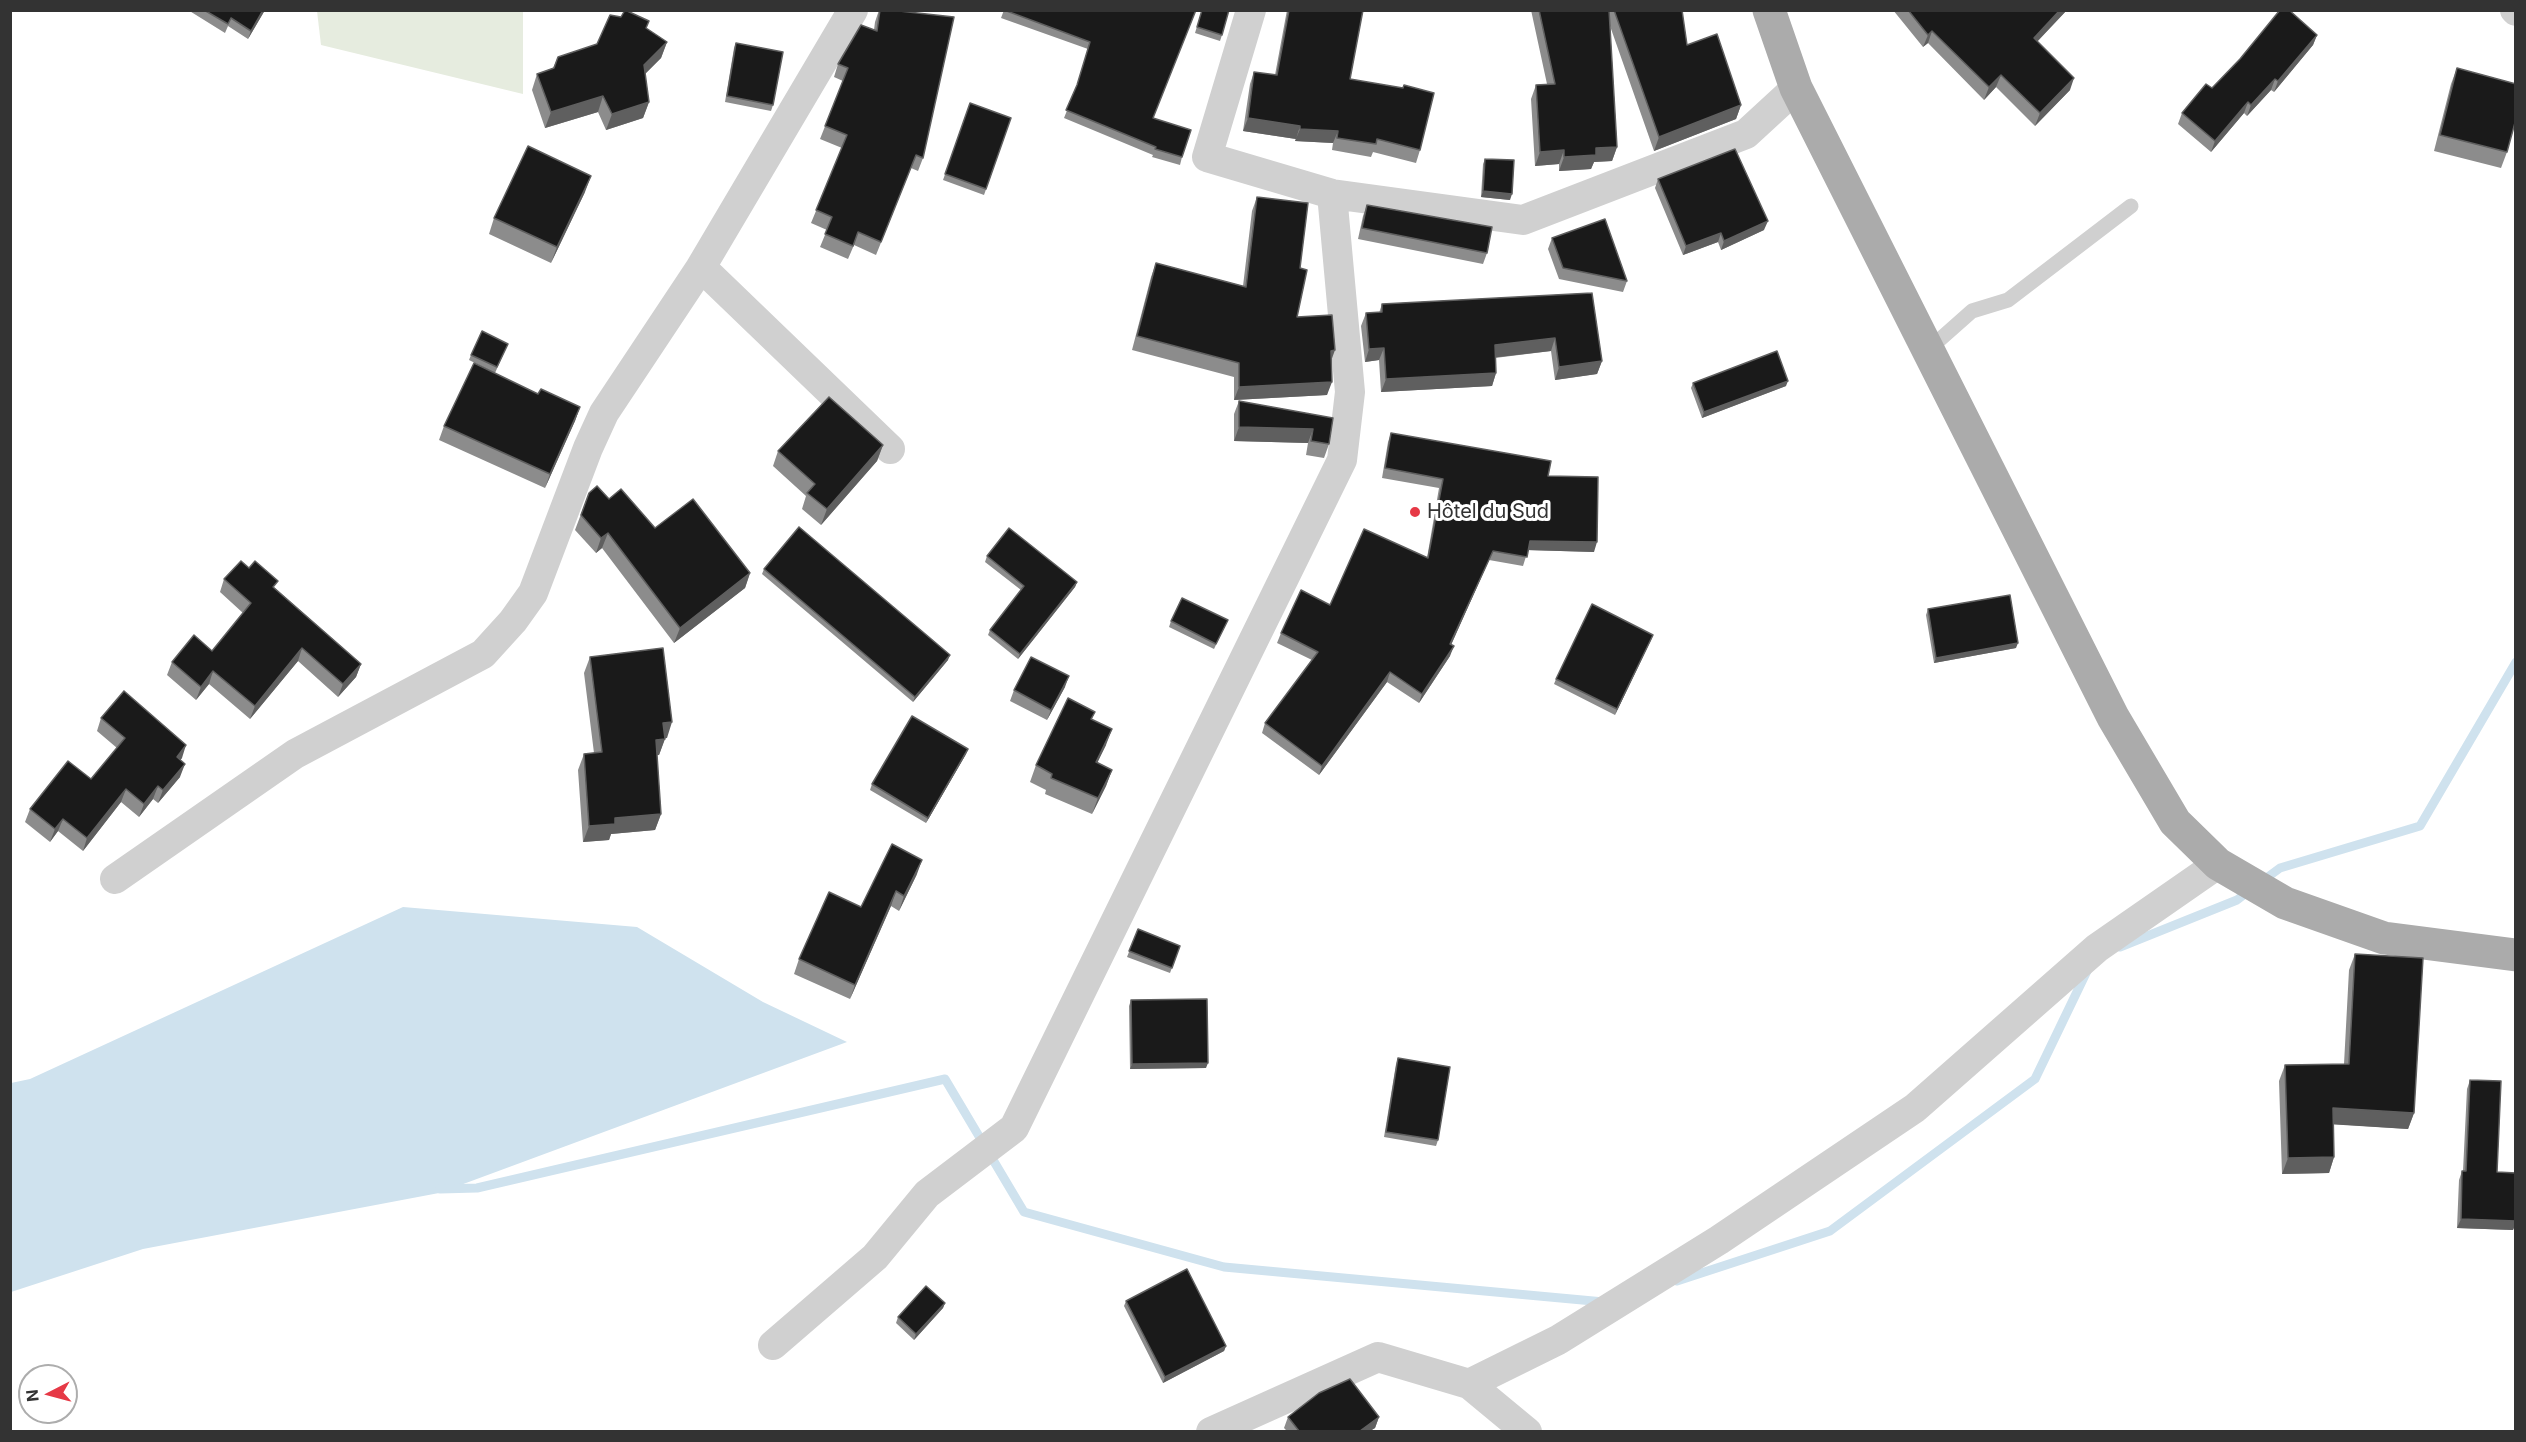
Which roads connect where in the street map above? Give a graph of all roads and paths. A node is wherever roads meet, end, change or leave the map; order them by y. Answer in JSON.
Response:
{"nodes":[{"id":1,"x":853,"y":10,"type":"edge"},
{"id":2,"x":1251,"y":10,"type":"edge"},
{"id":3,"x":1769,"y":10,"type":"edge"},
{"id":4,"x":1796,"y":88,"type":"junction"},
{"id":5,"x":1332,"y":194,"type":"junction"},
{"id":6,"x":2131,"y":206,"type":"dead end"},
{"id":7,"x":701,"y":267,"type":"junction"},
{"id":8,"x":1928,"y":350,"type":"junction"},
{"id":9,"x":890,"y":449,"type":"dead end"},
{"id":10,"x":2212,"y":858,"type":"junction"},
{"id":11,"x":115,"y":879,"type":"dead end"},
{"id":12,"x":2516,"y":955,"type":"edge"},
{"id":13,"x":773,"y":1345,"type":"dead end"},
{"id":14,"x":1469,"y":1384,"type":"junction"},
{"id":15,"x":1211,"y":1431,"type":"edge"},
{"id":16,"x":1527,"y":1431,"type":"edge"}],
"edges":[{"from":1,"to":7,"type":"street"},
{"from":2,"to":5,"type":"street"},
{"from":3,"to":4,"type":"main road"},
{"from":4,"to":5,"type":"street"},
{"from":4,"to":8,"type":"main road"},
{"from":5,"to":13,"type":"street"},
{"from":6,"to":8,"type":"lane"},
{"from":7,"to":9,"type":"street"},
{"from":7,"to":11,"type":"street"},
{"from":8,"to":10,"type":"main road"},
{"from":10,"to":12,"type":"main road"},
{"from":10,"to":14,"type":"street"},
{"from":14,"to":15,"type":"street"},
{"from":14,"to":16,"type":"street"}]}
